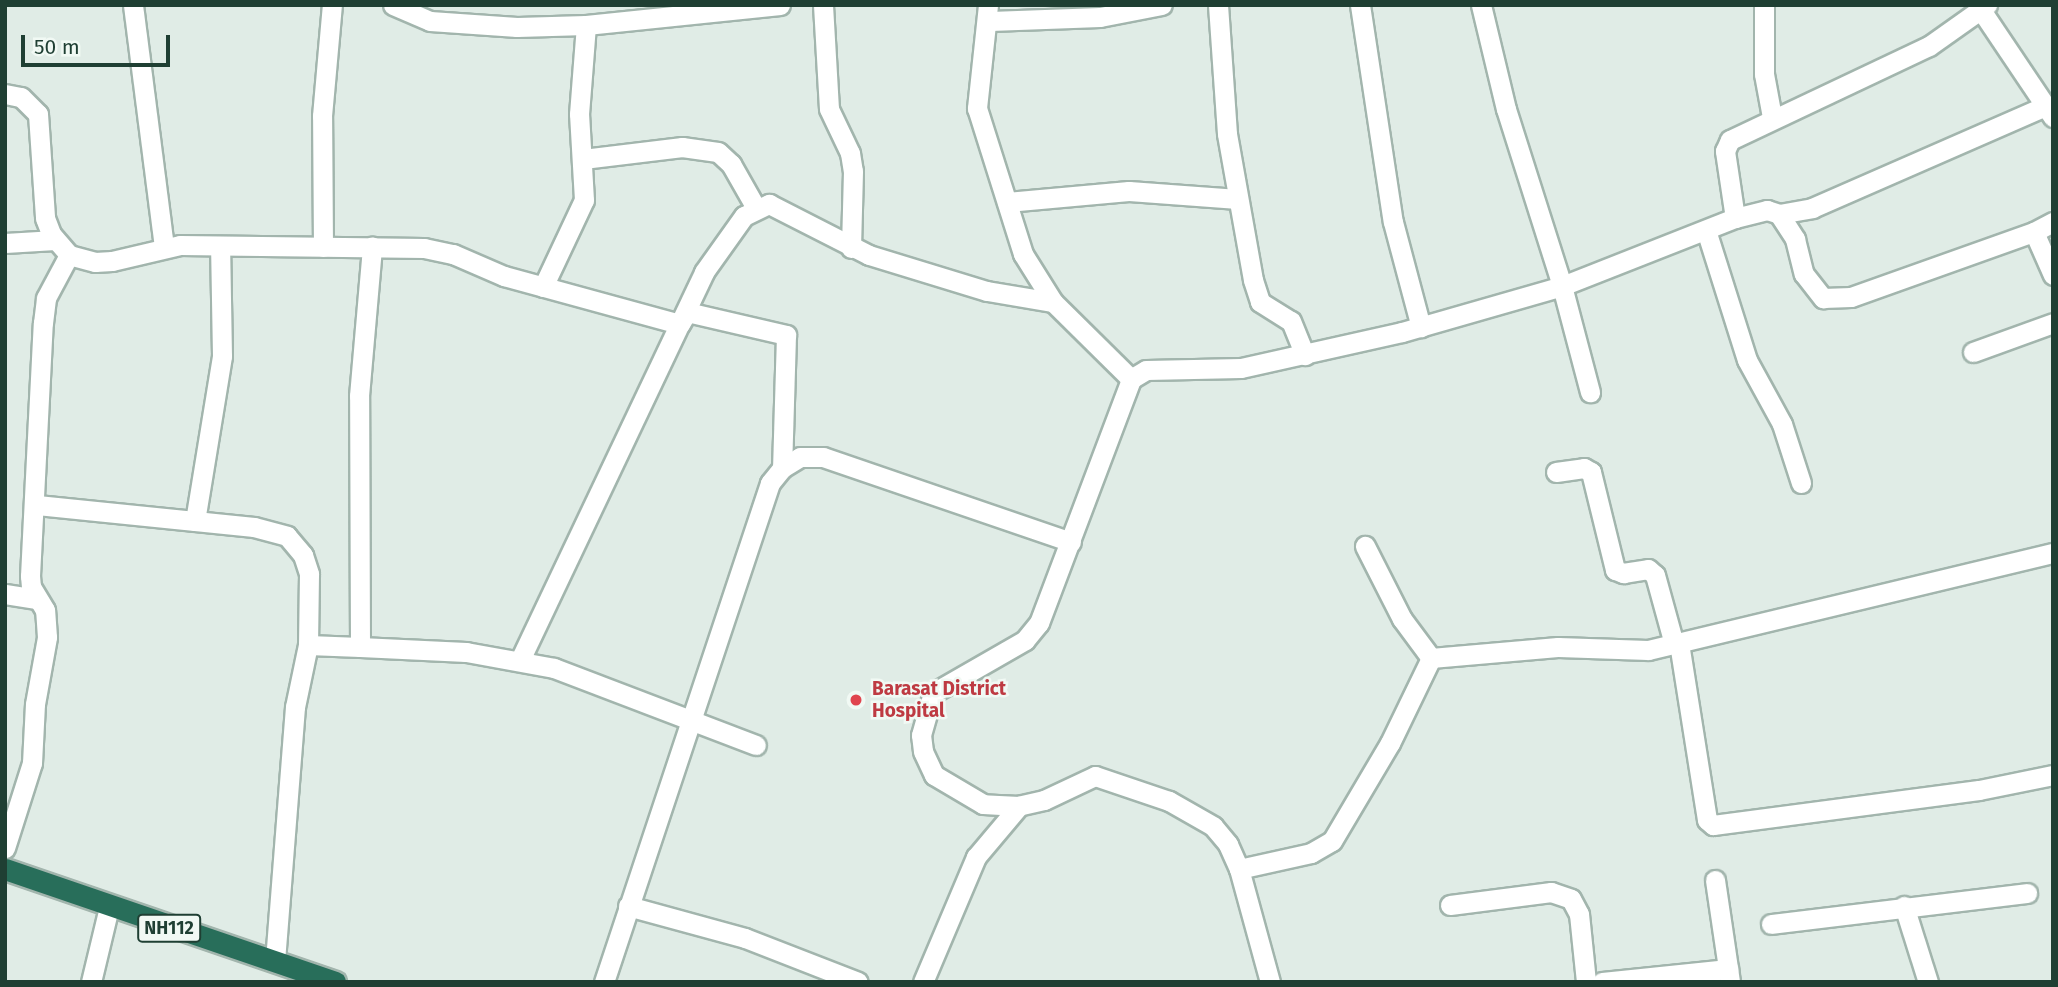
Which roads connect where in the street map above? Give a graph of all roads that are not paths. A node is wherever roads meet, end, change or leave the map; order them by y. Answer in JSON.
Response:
{"nodes":[{"id":1,"x":133,"y":5,"type":"edge"},
{"id":2,"x":332,"y":5,"type":"edge"},
{"id":3,"x":393,"y":5,"type":"edge"},
{"id":4,"x":780,"y":5,"type":"edge"},
{"id":5,"x":823,"y":5,"type":"edge"},
{"id":6,"x":1162,"y":5,"type":"edge"},
{"id":7,"x":1218,"y":5,"type":"edge"},
{"id":8,"x":1360,"y":5,"type":"edge"},
{"id":9,"x":1481,"y":5,"type":"edge"},
{"id":10,"x":1764,"y":5,"type":"edge"},
{"id":11,"x":1984,"y":8,"type":"edge"},
{"id":12,"x":1119,"y":9,"type":"edge"},
{"id":13,"x":433,"y":13,"type":"edge"},
{"id":14,"x":989,"y":13,"type":"edge"},
{"id":15,"x":586,"y":25,"type":"junction"},
{"id":16,"x":5,"y":94,"type":"edge"},
{"id":17,"x":2049,"y":112,"type":"edge"},
{"id":18,"x":1772,"y":117,"type":"junction"},
{"id":19,"x":583,"y":159,"type":"junction"},
{"id":20,"x":1238,"y":199,"type":"junction"},
{"id":21,"x":1007,"y":202,"type":"junction"},
{"id":22,"x":756,"y":208,"type":"junction"},
{"id":23,"x":1779,"y":214,"type":"junction"},
{"id":24,"x":1735,"y":218,"type":"junction"},
{"id":25,"x":2053,"y":222,"type":"edge"},
{"id":26,"x":1706,"y":230,"type":"junction"},
{"id":27,"x":2034,"y":232,"type":"junction"},
{"id":28,"x":55,"y":240,"type":"junction"},
{"id":29,"x":5,"y":243,"type":"edge"},
{"id":30,"x":220,"y":246,"type":"junction"},
{"id":31,"x":164,"y":247,"type":"junction"},
{"id":32,"x":323,"y":247,"type":"junction"},
{"id":33,"x":372,"y":247,"type":"junction"},
{"id":34,"x":851,"y":247,"type":"junction"},
{"id":35,"x":69,"y":255,"type":"junction"},
{"id":36,"x":2053,"y":275,"type":"edge"},
{"id":37,"x":1562,"y":286,"type":"junction"},
{"id":38,"x":543,"y":287,"type":"junction"},
{"id":39,"x":1054,"y":302,"type":"junction"},
{"id":40,"x":2053,"y":323,"type":"edge"},
{"id":41,"x":680,"y":324,"type":"junction"},
{"id":42,"x":1421,"y":327,"type":"junction"},
{"id":43,"x":1973,"y":352,"type":"dead end"},
{"id":44,"x":1305,"y":355,"type":"junction"},
{"id":45,"x":1131,"y":379,"type":"junction"},
{"id":46,"x":1590,"y":392,"type":"dead end"},
{"id":47,"x":782,"y":468,"type":"junction"},
{"id":48,"x":1556,"y":472,"type":"dead end"},
{"id":49,"x":1801,"y":483,"type":"dead end"},
{"id":50,"x":37,"y":505,"type":"junction"},
{"id":51,"x":195,"y":521,"type":"junction"},
{"id":52,"x":1071,"y":541,"type":"junction"},
{"id":53,"x":1366,"y":546,"type":"dead end"},
{"id":54,"x":2053,"y":553,"type":"edge"},
{"id":55,"x":5,"y":594,"type":"edge"},
{"id":56,"x":37,"y":600,"type":"junction"},
{"id":57,"x":1677,"y":643,"type":"junction"},
{"id":58,"x":308,"y":645,"type":"junction"},
{"id":59,"x":360,"y":647,"type":"junction"},
{"id":60,"x":1431,"y":658,"type":"junction"},
{"id":61,"x":520,"y":660,"type":"junction"},
{"id":62,"x":694,"y":720,"type":"junction"},
{"id":63,"x":756,"y":745,"type":"dead end"},
{"id":64,"x":2053,"y":775,"type":"edge"},
{"id":65,"x":1018,"y":806,"type":"junction"},
{"id":66,"x":5,"y":848,"type":"edge"},
{"id":67,"x":5,"y":869,"type":"edge"},
{"id":68,"x":1239,"y":869,"type":"junction"},
{"id":69,"x":1715,"y":880,"type":"dead end"},
{"id":70,"x":2027,"y":893,"type":"dead end"},
{"id":71,"x":1450,"y":905,"type":"dead end"},
{"id":72,"x":628,"y":906,"type":"junction"},
{"id":73,"x":1904,"y":906,"type":"junction"},
{"id":74,"x":109,"y":907,"type":"junction"},
{"id":75,"x":1771,"y":924,"type":"dead end"},
{"id":76,"x":275,"y":961,"type":"junction"},
{"id":77,"x":1729,"y":975,"type":"edge"},
{"id":78,"x":333,"y":981,"type":"edge"},
{"id":79,"x":91,"y":982,"type":"edge"},
{"id":80,"x":604,"y":982,"type":"edge"},
{"id":81,"x":858,"y":982,"type":"edge"},
{"id":82,"x":923,"y":982,"type":"edge"},
{"id":83,"x":1270,"y":982,"type":"edge"},
{"id":84,"x":1586,"y":982,"type":"edge"},
{"id":85,"x":1602,"y":982,"type":"edge"},
{"id":86,"x":1928,"y":982,"type":"edge"}],
"edges":[{"from":1,"to":31,"type":"street"},
{"from":2,"to":32,"type":"street"},
{"from":3,"to":13,"type":"street"},
{"from":4,"to":15,"type":"street"},
{"from":5,"to":34,"type":"street"},
{"from":6,"to":12,"type":"street"},
{"from":7,"to":20,"type":"street"},
{"from":8,"to":42,"type":"street"},
{"from":9,"to":37,"type":"street"},
{"from":10,"to":18,"type":"street"},
{"from":11,"to":17,"type":"street"},
{"from":11,"to":18,"type":"street"},
{"from":12,"to":14,"type":"street"},
{"from":13,"to":15,"type":"street"},
{"from":14,"to":21,"type":"street"},
{"from":15,"to":19,"type":"street"},
{"from":16,"to":28,"type":"street"},
{"from":17,"to":23,"type":"street"},
{"from":18,"to":24,"type":"street"},
{"from":19,"to":22,"type":"street"},
{"from":19,"to":38,"type":"street"},
{"from":20,"to":21,"type":"street"},
{"from":20,"to":44,"type":"street"},
{"from":21,"to":39,"type":"street"},
{"from":22,"to":34,"type":"street"},
{"from":22,"to":41,"type":"street"},
{"from":23,"to":24,"type":"street"},
{"from":23,"to":27,"type":"street"},
{"from":24,"to":26,"type":"street"},
{"from":25,"to":27,"type":"street"},
{"from":26,"to":37,"type":"street"},
{"from":26,"to":49,"type":"street"},
{"from":27,"to":36,"type":"street"},
{"from":28,"to":29,"type":"street"},
{"from":28,"to":35,"type":"street"},
{"from":30,"to":31,"type":"street"},
{"from":30,"to":32,"type":"street"},
{"from":30,"to":51,"type":"street"},
{"from":31,"to":35,"type":"street"},
{"from":32,"to":33,"type":"street"},
{"from":33,"to":38,"type":"street"},
{"from":33,"to":59,"type":"street"},
{"from":34,"to":39,"type":"street"},
{"from":35,"to":50,"type":"street"},
{"from":37,"to":42,"type":"street"},
{"from":37,"to":46,"type":"street"},
{"from":38,"to":41,"type":"street"},
{"from":39,"to":45,"type":"street"},
{"from":40,"to":43,"type":"street"},
{"from":41,"to":47,"type":"street"},
{"from":41,"to":61,"type":"street"},
{"from":42,"to":44,"type":"street"},
{"from":44,"to":45,"type":"street"},
{"from":45,"to":52,"type":"street"},
{"from":47,"to":52,"type":"street"},
{"from":47,"to":62,"type":"street"},
{"from":48,"to":57,"type":"street"},
{"from":50,"to":51,"type":"street"},
{"from":50,"to":56,"type":"street"},
{"from":51,"to":58,"type":"street"},
{"from":52,"to":65,"type":"street"},
{"from":53,"to":60,"type":"street"},
{"from":54,"to":57,"type":"street"},
{"from":55,"to":56,"type":"street"},
{"from":56,"to":66,"type":"street"},
{"from":57,"to":60,"type":"street"},
{"from":57,"to":64,"type":"street"},
{"from":58,"to":59,"type":"street"},
{"from":58,"to":76,"type":"street"},
{"from":59,"to":61,"type":"street"},
{"from":60,"to":68,"type":"street"},
{"from":61,"to":62,"type":"street"},
{"from":62,"to":63,"type":"street"},
{"from":62,"to":72,"type":"street"},
{"from":65,"to":68,"type":"street"},
{"from":65,"to":82,"type":"street"},
{"from":67,"to":74,"type":"highway","number":"NH112"},
{"from":68,"to":83,"type":"street"},
{"from":69,"to":77,"type":"street"},
{"from":70,"to":73,"type":"street"},
{"from":71,"to":84,"type":"street"},
{"from":72,"to":80,"type":"street"},
{"from":72,"to":81,"type":"street"},
{"from":73,"to":75,"type":"street"},
{"from":73,"to":86,"type":"street"},
{"from":74,"to":76,"type":"highway","number":"NH112"},
{"from":74,"to":79,"type":"street"},
{"from":76,"to":78,"type":"highway","number":"NH112"},
{"from":77,"to":85,"type":"street"}]}
